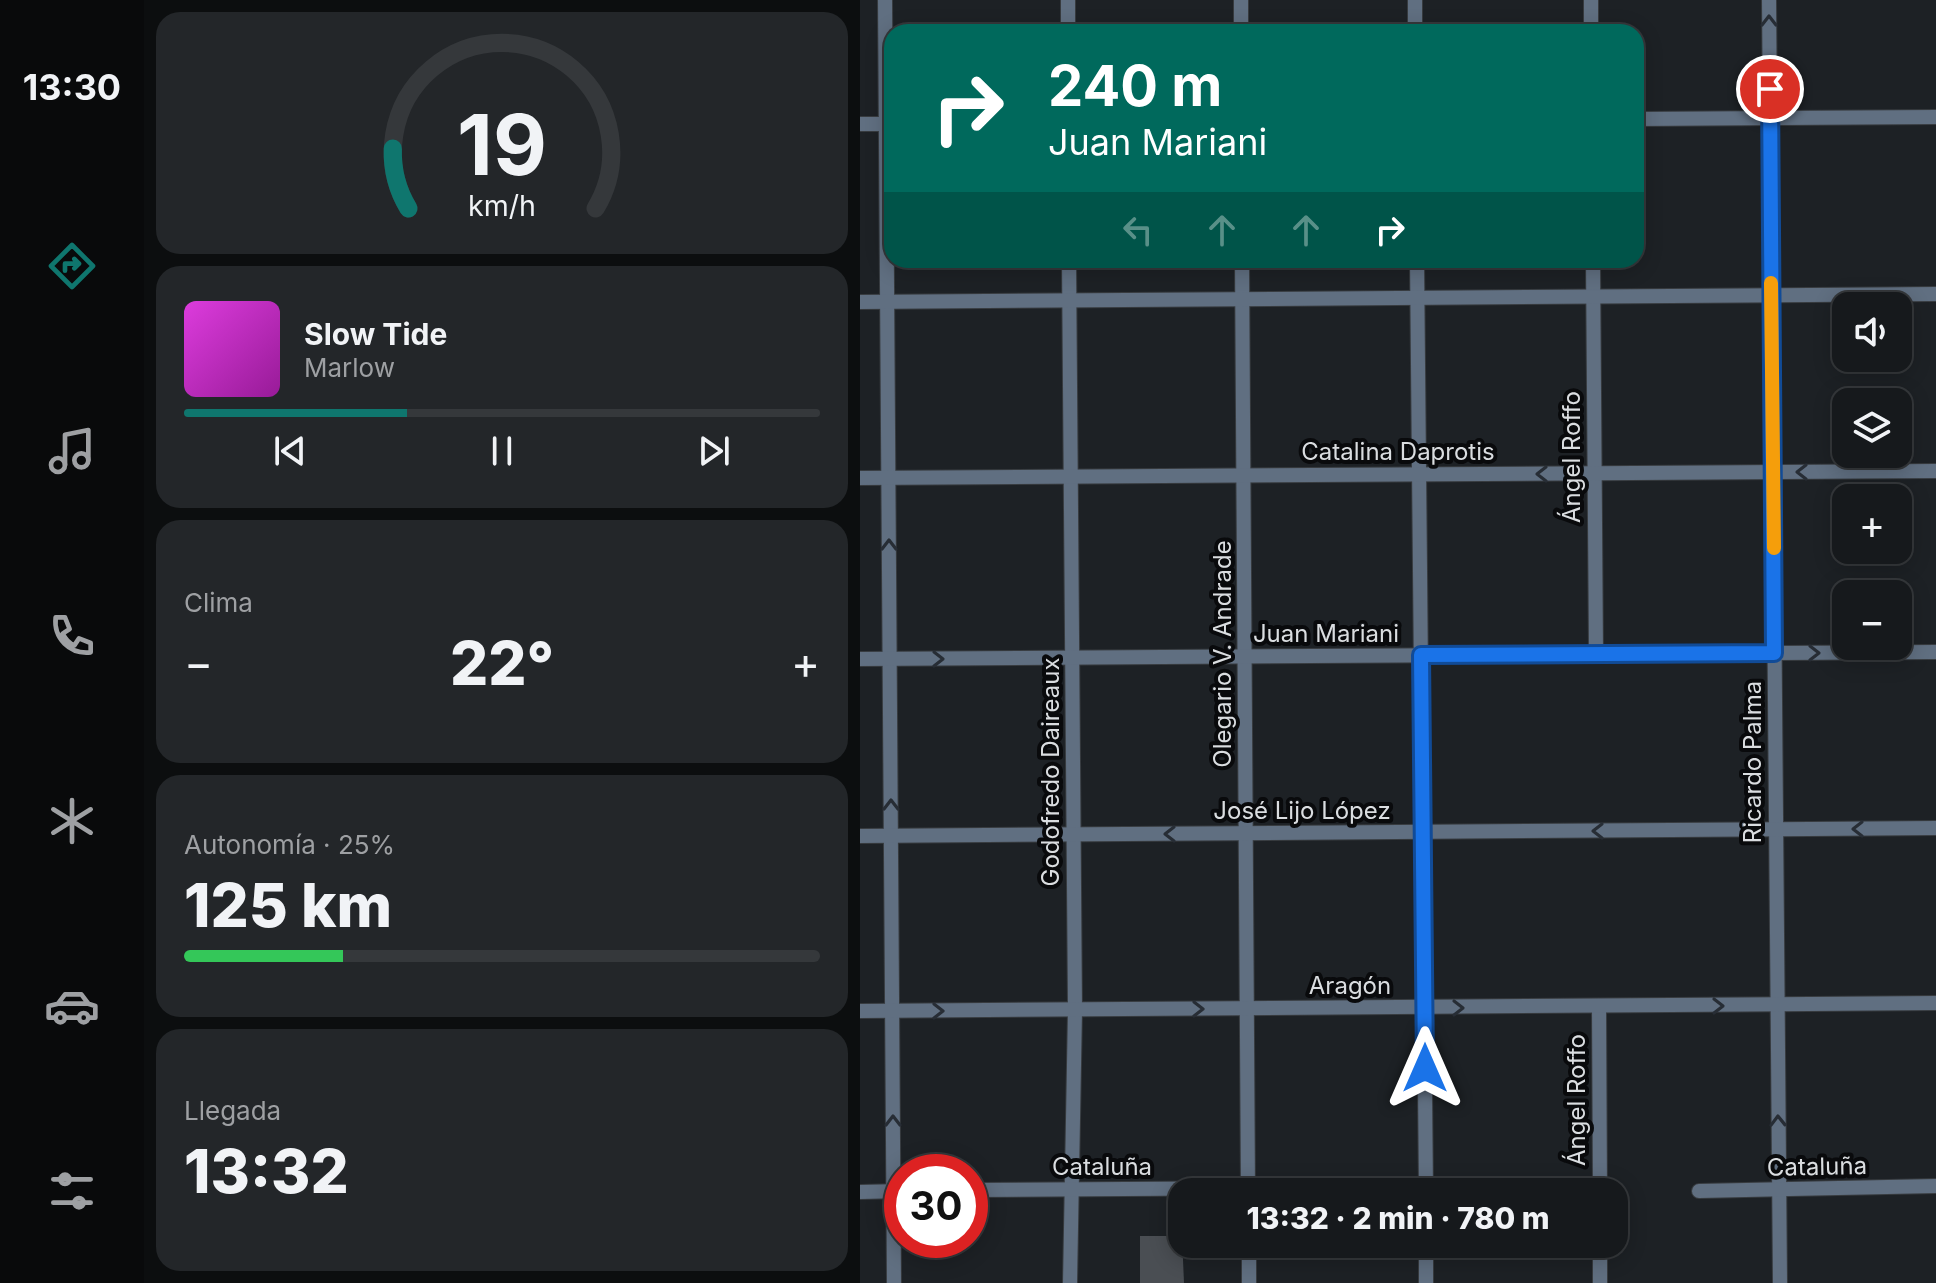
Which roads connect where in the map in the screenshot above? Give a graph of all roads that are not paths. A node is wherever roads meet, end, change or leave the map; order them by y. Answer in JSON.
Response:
{"nodes":[{"id":1,"x":885,"y":0,"type":"edge"},
{"id":2,"x":1068,"y":0,"type":"edge"},
{"id":3,"x":1241,"y":0,"type":"edge"},
{"id":4,"x":1415,"y":0,"type":"edge"},
{"id":5,"x":1591,"y":0,"type":"edge"},
{"id":6,"x":1769,"y":0,"type":"edge"},
{"id":7,"x":886,"y":24,"type":"edge"},
{"id":8,"x":1068,"y":24,"type":"edge"},
{"id":9,"x":1241,"y":24,"type":"edge"},
{"id":10,"x":1415,"y":24,"type":"edge"},
{"id":11,"x":1591,"y":24,"type":"edge"},
{"id":12,"x":1936,"y":117,"type":"edge"},
{"id":13,"x":1770,"y":118,"type":"junction"},
{"id":14,"x":1644,"y":119,"type":"edge"},
{"id":15,"x":860,"y":124,"type":"edge"},
{"id":16,"x":884,"y":124,"type":"edge"},
{"id":17,"x":887,"y":268,"type":"edge"},
{"id":18,"x":1069,"y":268,"type":"edge"},
{"id":19,"x":1242,"y":268,"type":"edge"},
{"id":20,"x":1417,"y":268,"type":"edge"},
{"id":21,"x":1593,"y":268,"type":"edge"},
{"id":22,"x":1936,"y":294,"type":"edge"},
{"id":23,"x":1771,"y":295,"type":"junction"},
{"id":24,"x":1593,"y":296,"type":"junction"},
{"id":25,"x":1418,"y":298,"type":"junction"},
{"id":26,"x":1243,"y":299,"type":"junction"},
{"id":27,"x":1070,"y":300,"type":"junction"},
{"id":28,"x":860,"y":302,"type":"edge"},
{"id":29,"x":887,"y":302,"type":"junction"},
{"id":30,"x":1936,"y":471,"type":"edge"},
{"id":31,"x":1773,"y":472,"type":"junction"},
{"id":32,"x":1594,"y":473,"type":"junction"},
{"id":33,"x":1419,"y":474,"type":"junction"},
{"id":34,"x":1244,"y":475,"type":"junction"},
{"id":35,"x":1071,"y":476,"type":"junction"},
{"id":36,"x":860,"y":478,"type":"edge"},
{"id":37,"x":889,"y":478,"type":"junction"},
{"id":38,"x":1936,"y":652,"type":"edge"},
{"id":39,"x":1596,"y":653,"type":"junction"},
{"id":40,"x":1774,"y":653,"type":"junction"},
{"id":41,"x":1421,"y":655,"type":"junction"},
{"id":42,"x":1245,"y":656,"type":"junction"},
{"id":43,"x":1072,"y":658,"type":"junction"},
{"id":44,"x":860,"y":659,"type":"edge"},
{"id":45,"x":890,"y":659,"type":"junction"},
{"id":46,"x":1936,"y":828,"type":"edge"},
{"id":47,"x":1776,"y":830,"type":"junction"},
{"id":48,"x":1423,"y":832,"type":"junction"},
{"id":49,"x":1246,"y":833,"type":"junction"},
{"id":50,"x":1074,"y":835,"type":"junction"},
{"id":51,"x":860,"y":836,"type":"edge"},
{"id":52,"x":891,"y":836,"type":"junction"},
{"id":53,"x":1936,"y":1003,"type":"edge"},
{"id":54,"x":1777,"y":1006,"type":"junction"},
{"id":55,"x":1599,"y":1007,"type":"junction"},
{"id":56,"x":1424,"y":1008,"type":"junction"},
{"id":57,"x":1247,"y":1009,"type":"junction"},
{"id":58,"x":1075,"y":1010,"type":"junction"},
{"id":59,"x":860,"y":1011,"type":"edge"},
{"id":60,"x":892,"y":1011,"type":"junction"},
{"id":61,"x":897,"y":1154,"type":"edge"},
{"id":62,"x":1248,"y":1178,"type":"edge"},
{"id":63,"x":1426,"y":1178,"type":"edge"},
{"id":64,"x":1600,"y":1178,"type":"edge"},
{"id":65,"x":1936,"y":1186,"type":"edge"},
{"id":66,"x":1071,"y":1189,"type":"junction"},
{"id":67,"x":988,"y":1190,"type":"edge"},
{"id":68,"x":1168,"y":1190,"type":"edge"},
{"id":69,"x":884,"y":1191,"type":"edge"},
{"id":70,"x":1699,"y":1191,"type":"dead end"},
{"id":71,"x":1779,"y":1191,"type":"junction"},
{"id":72,"x":860,"y":1192,"type":"edge"},
{"id":73,"x":895,"y":1258,"type":"edge"},
{"id":74,"x":1249,"y":1258,"type":"edge"},
{"id":75,"x":1426,"y":1258,"type":"edge"},
{"id":76,"x":1600,"y":1258,"type":"edge"},
{"id":77,"x":894,"y":1283,"type":"edge"},
{"id":78,"x":1070,"y":1283,"type":"edge"},
{"id":79,"x":1249,"y":1283,"type":"edge"},
{"id":80,"x":1426,"y":1283,"type":"edge"},
{"id":81,"x":1600,"y":1283,"type":"edge"},
{"id":82,"x":1780,"y":1283,"type":"edge"}],
"edges":[{"from":1,"to":7,"type":"street"},
{"from":2,"to":8,"type":"street"},
{"from":3,"to":9,"type":"street"},
{"from":4,"to":10,"type":"street"},
{"from":5,"to":11,"type":"street"},
{"from":13,"to":6,"type":"street","name":"Ricardo Palma","one_way":true},
{"from":12,"to":13,"type":"street"},
{"from":13,"to":14,"type":"street"},
{"from":13,"to":23,"type":"street","name":"Ricardo Palma"},
{"from":15,"to":16,"type":"street"},
{"from":17,"to":29,"type":"street"},
{"from":18,"to":27,"type":"street","name":"Godofredo Daireaux"},
{"from":19,"to":26,"type":"street","name":"Olegario V. Andrade"},
{"from":20,"to":25,"type":"street"},
{"from":21,"to":24,"type":"street","name":"Ángel Roffo"},
{"from":22,"to":23,"type":"street"},
{"from":23,"to":24,"type":"street"},
{"from":23,"to":31,"type":"street","name":"Ricardo Palma"},
{"from":24,"to":25,"type":"street"},
{"from":24,"to":32,"type":"street","name":"Ángel Roffo"},
{"from":25,"to":26,"type":"street"},
{"from":25,"to":33,"type":"street"},
{"from":26,"to":27,"type":"street"},
{"from":26,"to":34,"type":"street","name":"Olegario V. Andrade"},
{"from":27,"to":29,"type":"street"},
{"from":27,"to":35,"type":"street","name":"Godofredo Daireaux"},
{"from":28,"to":29,"type":"street"},
{"from":29,"to":37,"type":"street"},
{"from":30,"to":31,"type":"street","name":"Catalina Daprotis","one_way":true},
{"from":31,"to":32,"type":"street","name":"Catalina Daprotis"},
{"from":31,"to":40,"type":"street","name":"Ricardo Palma"},
{"from":32,"to":33,"type":"street","name":"Catalina Daprotis","one_way":true},
{"from":32,"to":39,"type":"street","name":"Ángel Roffo"},
{"from":33,"to":34,"type":"street","name":"Catalina Daprotis"},
{"from":33,"to":41,"type":"street"},
{"from":34,"to":35,"type":"street","name":"Catalina Daprotis"},
{"from":34,"to":42,"type":"street","name":"Olegario V. Andrade"},
{"from":35,"to":37,"type":"street","name":"Catalina Daprotis"},
{"from":35,"to":43,"type":"street","name":"Godofredo Daireaux"},
{"from":36,"to":37,"type":"street","name":"Catalina Daprotis"},
{"from":45,"to":37,"type":"street","one_way":true},
{"from":40,"to":38,"type":"street","name":"Juan Mariani","one_way":true},
{"from":39,"to":40,"type":"street","name":"Juan Mariani"},
{"from":39,"to":41,"type":"street","name":"Juan Mariani"},
{"from":40,"to":47,"type":"street","name":"Ricardo Palma"},
{"from":41,"to":42,"type":"street","name":"Juan Mariani"},
{"from":41,"to":48,"type":"street"},
{"from":42,"to":43,"type":"street","name":"Juan Mariani"},
{"from":42,"to":49,"type":"street","name":"Olegario V. Andrade"},
{"from":45,"to":43,"type":"street","name":"Juan Mariani","one_way":true},
{"from":43,"to":50,"type":"street","name":"Godofredo Daireaux"},
{"from":44,"to":45,"type":"street","name":"Juan Mariani"},
{"from":52,"to":45,"type":"street","one_way":true},
{"from":46,"to":47,"type":"street","name":"José Lijo López","one_way":true},
{"from":47,"to":48,"type":"street","name":"José Lijo López","one_way":true},
{"from":47,"to":54,"type":"street","name":"Ricardo Palma"},
{"from":48,"to":49,"type":"street","name":"José Lijo López"},
{"from":48,"to":56,"type":"street"},
{"from":49,"to":50,"type":"street","name":"José Lijo López","one_way":true},
{"from":49,"to":57,"type":"street","name":"Olegario V. Andrade"},
{"from":50,"to":52,"type":"street","name":"José Lijo López"},
{"from":50,"to":58,"type":"street","name":"Godofredo Daireaux"},
{"from":51,"to":52,"type":"street","name":"José Lijo López"},
{"from":52,"to":60,"type":"street"},
{"from":53,"to":54,"type":"street","name":"Aragón"},
{"from":55,"to":54,"type":"street","name":"Aragón","one_way":true},
{"from":71,"to":54,"type":"street","name":"Ricardo Palma","one_way":true},
{"from":56,"to":55,"type":"street","name":"Aragón","one_way":true},
{"from":55,"to":64,"type":"street","name":"Ángel Roffo"},
{"from":56,"to":57,"type":"street","name":"Aragón"},
{"from":56,"to":63,"type":"street"},
{"from":58,"to":57,"type":"street","name":"Aragón","one_way":true},
{"from":57,"to":62,"type":"street","name":"Olegario V. Andrade"},
{"from":60,"to":58,"type":"street","name":"Aragón","one_way":true},
{"from":58,"to":66,"type":"street","name":"Godofredo Daireaux"},
{"from":59,"to":60,"type":"street","name":"Aragón"},
{"from":61,"to":60,"type":"street","one_way":true},
{"from":65,"to":71,"type":"street","name":"Cataluña"},
{"from":66,"to":67,"type":"street","name":"Cataluña"},
{"from":66,"to":68,"type":"street","name":"Cataluña"},
{"from":66,"to":78,"type":"street","name":"Godofredo Daireaux"},
{"from":69,"to":72,"type":"street"},
{"from":70,"to":71,"type":"street","name":"Cataluña"},
{"from":71,"to":82,"type":"street","name":"Ricardo Palma"},
{"from":73,"to":77,"type":"street"},
{"from":74,"to":79,"type":"street"},
{"from":75,"to":80,"type":"street"},
{"from":76,"to":81,"type":"street"}]}
